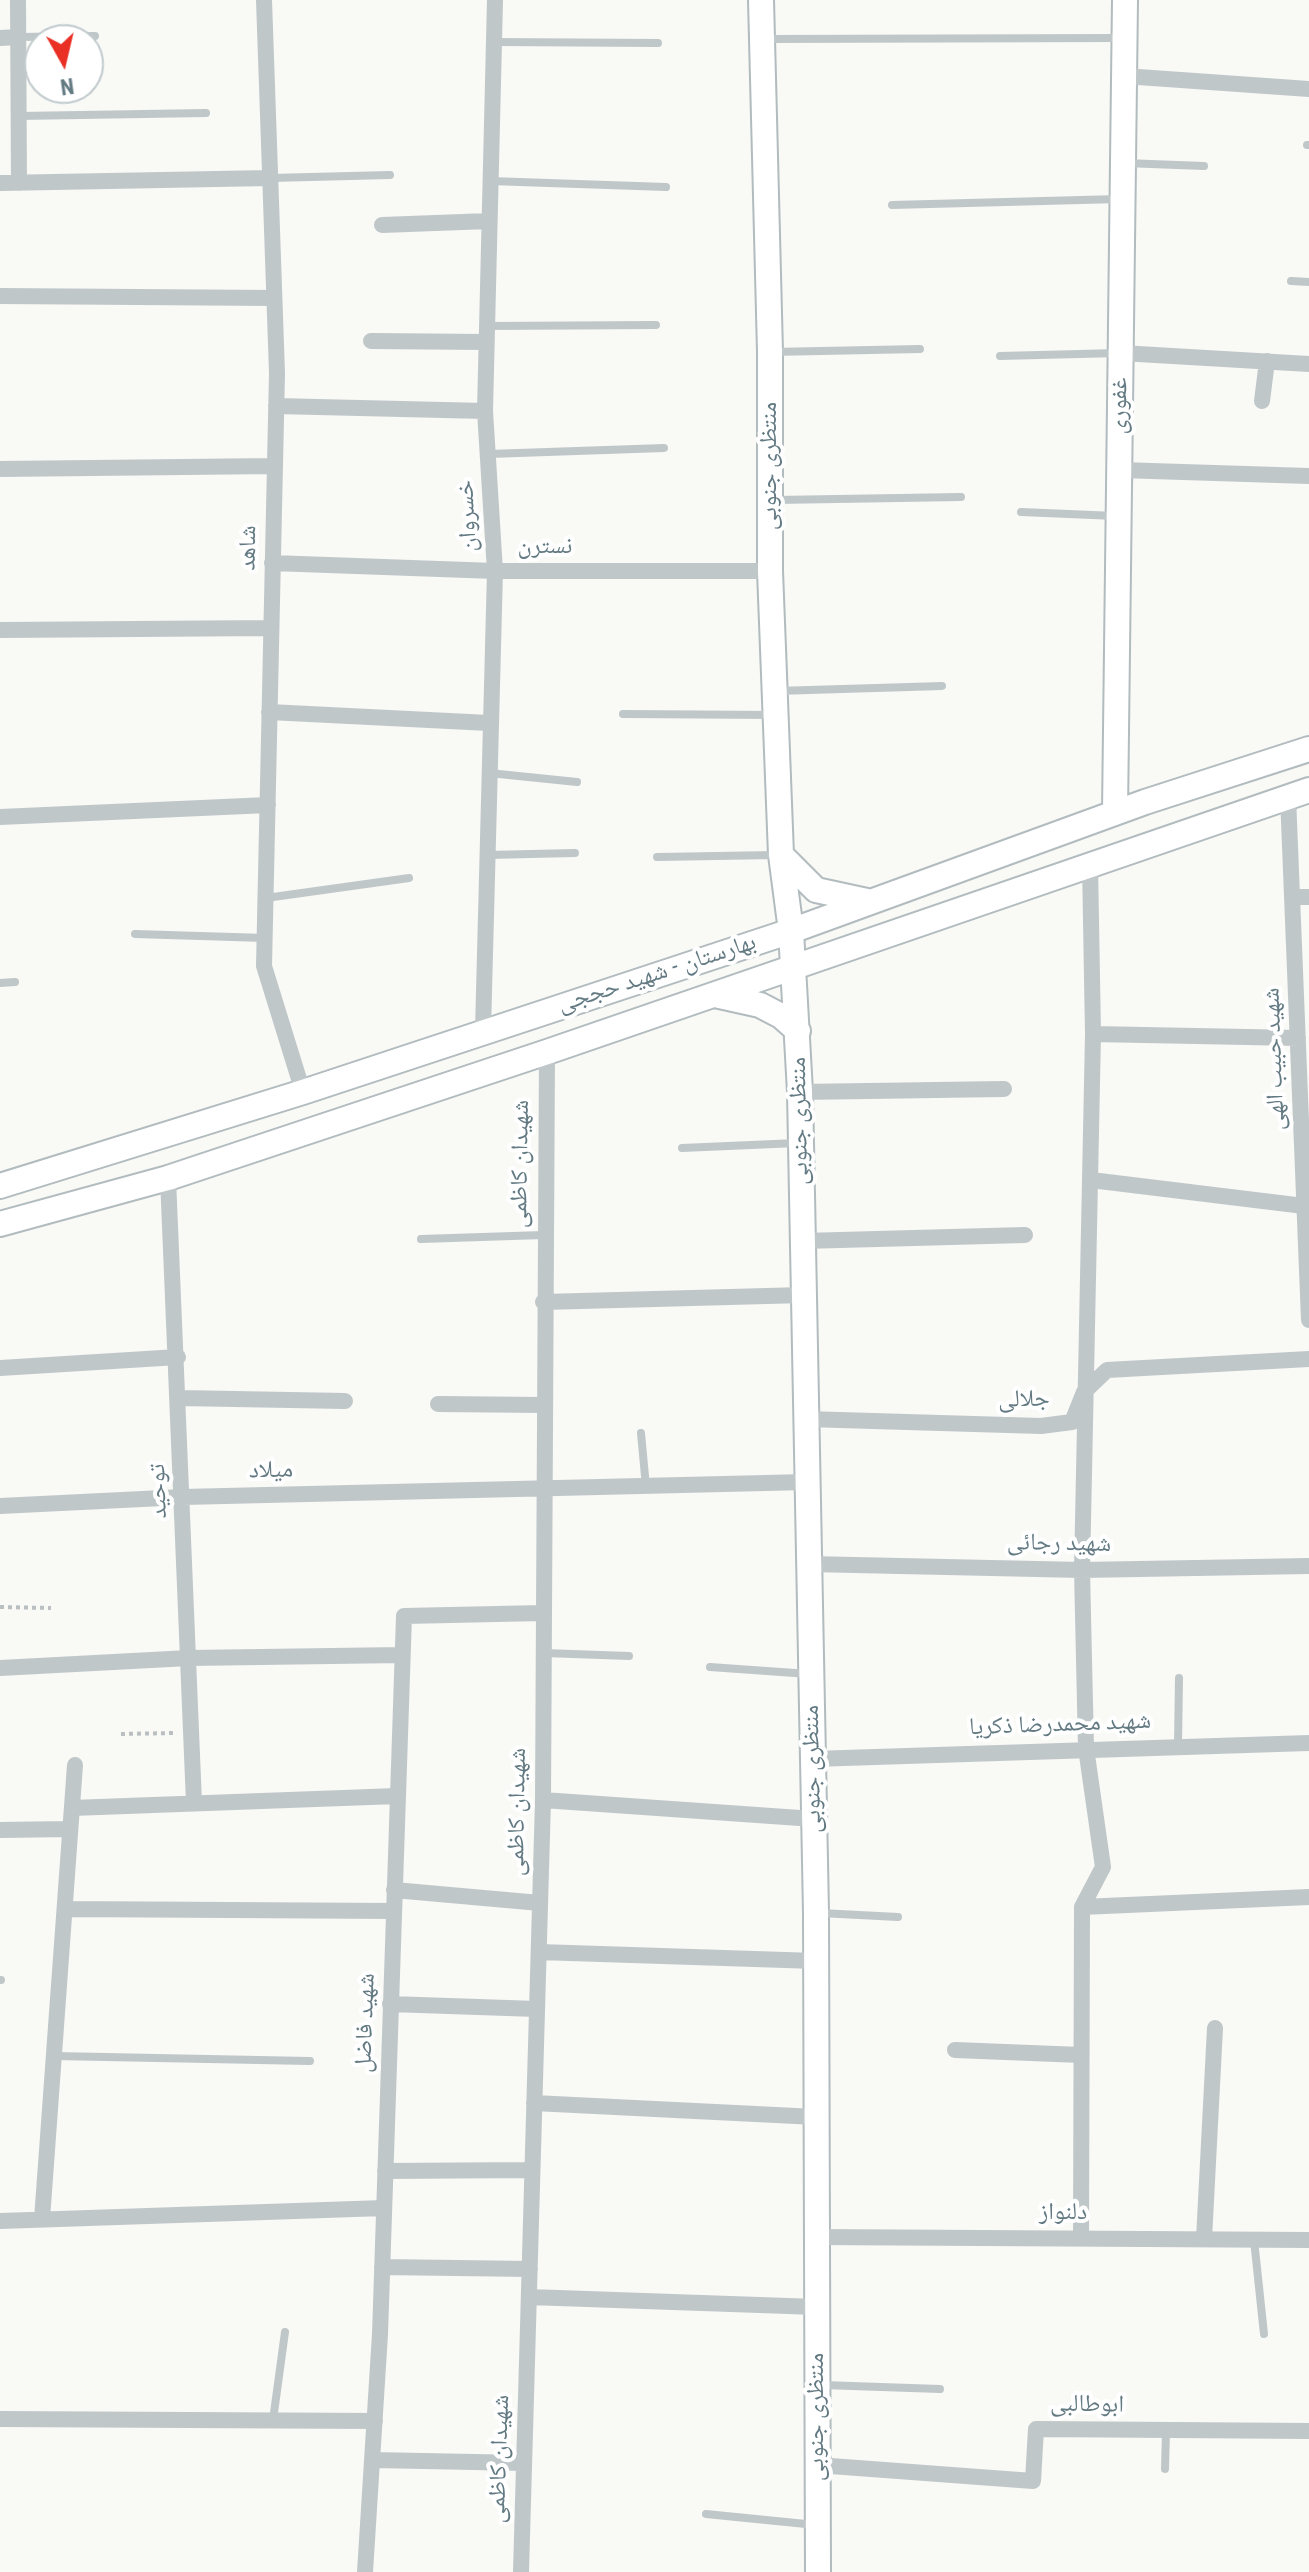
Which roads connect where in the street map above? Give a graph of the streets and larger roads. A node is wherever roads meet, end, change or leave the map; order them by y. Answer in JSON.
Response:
{"nodes":[{"id":1,"x":18,"y":0,"type":"edge"},
{"id":2,"x":264,"y":0,"type":"edge"},
{"id":3,"x":495,"y":0,"type":"edge"},
{"id":4,"x":761,"y":0,"type":"edge"},
{"id":5,"x":1125,"y":0,"type":"edge"},
{"id":6,"x":19,"y":37,"type":"junction"},
{"id":7,"x":0,"y":38,"type":"edge"},
{"id":8,"x":1124,"y":76,"type":"junction"},
{"id":9,"x":1309,"y":89,"type":"edge"},
{"id":10,"x":270,"y":178,"type":"junction"},
{"id":11,"x":0,"y":183,"type":"edge"},
{"id":12,"x":19,"y":183,"type":"junction"},
{"id":13,"x":489,"y":221,"type":"junction"},
{"id":14,"x":382,"y":225,"type":"dead end"},
{"id":15,"x":0,"y":296,"type":"edge"},
{"id":16,"x":274,"y":298,"type":"junction"},
{"id":17,"x":486,"y":334,"type":"junction"},
{"id":18,"x":371,"y":341,"type":"dead end"},
{"id":19,"x":1121,"y":353,"type":"junction"},
{"id":20,"x":1267,"y":361,"type":"junction"},
{"id":21,"x":1309,"y":364,"type":"edge"},
{"id":22,"x":1262,"y":401,"type":"dead end"},
{"id":23,"x":276,"y":406,"type":"junction"},
{"id":24,"x":485,"y":411,"type":"junction"},
{"id":25,"x":274,"y":466,"type":"junction"},
{"id":26,"x":0,"y":469,"type":"edge"},
{"id":27,"x":1120,"y":470,"type":"junction"},
{"id":28,"x":1309,"y":476,"type":"edge"},
{"id":29,"x":272,"y":563,"type":"junction"},
{"id":30,"x":495,"y":571,"type":"junction"},
{"id":31,"x":770,"y":571,"type":"junction"},
{"id":32,"x":271,"y":628,"type":"junction"},
{"id":33,"x":0,"y":630,"type":"edge"},
{"id":34,"x":269,"y":712,"type":"junction"},
{"id":35,"x":489,"y":723,"type":"junction"},
{"id":36,"x":1309,"y":749,"type":"edge"},
{"id":37,"x":1298,"y":793,"type":"edge"},
{"id":38,"x":268,"y":805,"type":"junction"},
{"id":39,"x":1115,"y":812,"type":"junction"},
{"id":40,"x":0,"y":817,"type":"edge"},
{"id":41,"x":781,"y":855,"type":"junction"},
{"id":42,"x":1090,"y":864,"type":"junction"},
{"id":43,"x":1301,"y":897,"type":"edge"},
{"id":44,"x":870,"y":901,"type":"junction"},
{"id":45,"x":791,"y":931,"type":"junction"},
{"id":46,"x":793,"y":966,"type":"junction"},
{"id":47,"x":715,"y":995,"type":"junction"},
{"id":48,"x":1303,"y":1001,"type":"edge"},
{"id":49,"x":483,"y":1030,"type":"junction"},
{"id":50,"x":798,"y":1031,"type":"junction"},
{"id":51,"x":1093,"y":1034,"type":"junction"},
{"id":52,"x":1298,"y":1038,"type":"junction"},
{"id":53,"x":547,"y":1052,"type":"junction"},
{"id":54,"x":1304,"y":1073,"type":"edge"},
{"id":55,"x":1004,"y":1089,"type":"dead end"},
{"id":56,"x":303,"y":1092,"type":"junction"},
{"id":57,"x":800,"y":1092,"type":"junction"},
{"id":58,"x":168,"y":1178,"type":"junction"},
{"id":59,"x":1091,"y":1180,"type":"junction"},
{"id":60,"x":0,"y":1186,"type":"edge"},
{"id":61,"x":1304,"y":1206,"type":"junction"},
{"id":62,"x":0,"y":1224,"type":"edge"},
{"id":63,"x":1025,"y":1235,"type":"dead end"},
{"id":64,"x":803,"y":1241,"type":"junction"},
{"id":65,"x":1308,"y":1259,"type":"edge"},
{"id":66,"x":804,"y":1295,"type":"junction"},
{"id":67,"x":543,"y":1302,"type":"junction"},
{"id":68,"x":1309,"y":1320,"type":"edge"},
{"id":69,"x":178,"y":1357,"type":"junction"},
{"id":70,"x":1309,"y":1359,"type":"edge"},
{"id":71,"x":0,"y":1368,"type":"edge"},
{"id":72,"x":1084,"y":1392,"type":"junction"},
{"id":73,"x":179,"y":1398,"type":"junction"},
{"id":74,"x":345,"y":1401,"type":"dead end"},
{"id":75,"x":438,"y":1404,"type":"dead end"},
{"id":76,"x":543,"y":1405,"type":"junction"},
{"id":77,"x":806,"y":1419,"type":"junction"},
{"id":78,"x":807,"y":1482,"type":"junction"},
{"id":79,"x":543,"y":1490,"type":"junction"},
{"id":80,"x":183,"y":1497,"type":"junction"},
{"id":81,"x":0,"y":1506,"type":"edge"},
{"id":82,"x":809,"y":1564,"type":"junction"},
{"id":83,"x":1309,"y":1566,"type":"edge"},
{"id":84,"x":1082,"y":1570,"type":"junction"},
{"id":85,"x":543,"y":1613,"type":"junction"},
{"id":86,"x":402,"y":1655,"type":"junction"},
{"id":87,"x":189,"y":1658,"type":"junction"},
{"id":88,"x":0,"y":1668,"type":"edge"},
{"id":89,"x":1309,"y":1743,"type":"edge"},
{"id":90,"x":1086,"y":1748,"type":"junction"},
{"id":91,"x":813,"y":1759,"type":"junction"},
{"id":92,"x":75,"y":1765,"type":"dead end"},
{"id":93,"x":397,"y":1796,"type":"junction"},
{"id":94,"x":543,"y":1800,"type":"junction"},
{"id":95,"x":194,"y":1803,"type":"junction"},
{"id":96,"x":72,"y":1808,"type":"junction"},
{"id":97,"x":814,"y":1819,"type":"junction"},
{"id":98,"x":70,"y":1829,"type":"junction"},
{"id":99,"x":0,"y":1830,"type":"edge"},
{"id":100,"x":394,"y":1890,"type":"junction"},
{"id":101,"x":1309,"y":1897,"type":"edge"},
{"id":102,"x":540,"y":1903,"type":"junction"},
{"id":103,"x":1082,"y":1907,"type":"junction"},
{"id":104,"x":65,"y":1909,"type":"junction"},
{"id":105,"x":394,"y":1911,"type":"junction"},
{"id":106,"x":539,"y":1952,"type":"junction"},
{"id":107,"x":816,"y":1961,"type":"junction"},
{"id":108,"x":390,"y":2004,"type":"junction"},
{"id":109,"x":537,"y":2009,"type":"junction"},
{"id":110,"x":1215,"y":2028,"type":"dead end"},
{"id":111,"x":955,"y":2050,"type":"dead end"},
{"id":112,"x":1081,"y":2055,"type":"junction"},
{"id":113,"x":534,"y":2103,"type":"junction"},
{"id":114,"x":816,"y":2117,"type":"junction"},
{"id":115,"x":532,"y":2170,"type":"junction"},
{"id":116,"x":385,"y":2171,"type":"junction"},
{"id":117,"x":384,"y":2208,"type":"junction"},
{"id":118,"x":42,"y":2219,"type":"junction"},
{"id":119,"x":0,"y":2221,"type":"edge"},
{"id":120,"x":816,"y":2237,"type":"junction"},
{"id":121,"x":1081,"y":2237,"type":"junction"},
{"id":122,"x":1204,"y":2239,"type":"junction"},
{"id":123,"x":1309,"y":2240,"type":"edge"},
{"id":124,"x":382,"y":2267,"type":"junction"},
{"id":125,"x":530,"y":2269,"type":"junction"},
{"id":126,"x":529,"y":2297,"type":"junction"},
{"id":127,"x":817,"y":2307,"type":"junction"},
{"id":128,"x":0,"y":2419,"type":"edge"},
{"id":129,"x":375,"y":2421,"type":"junction"},
{"id":130,"x":1309,"y":2431,"type":"edge"},
{"id":131,"x":373,"y":2460,"type":"junction"},
{"id":132,"x":524,"y":2463,"type":"junction"},
{"id":133,"x":817,"y":2465,"type":"junction"},
{"id":134,"x":365,"y":2572,"type":"edge"},
{"id":135,"x":521,"y":2572,"type":"edge"},
{"id":136,"x":818,"y":2572,"type":"edge"}],
"edges":[{"from":1,"to":6,"type":"street"},
{"from":2,"to":10,"type":"street","name":"شاهد"},
{"from":3,"to":13,"type":"street","name":"خسروان"},
{"from":4,"to":31,"type":"main road","name":"منتظری جنوبی"},
{"from":5,"to":8,"type":"main road","name":"غفوری"},
{"from":6,"to":7,"type":"street"},
{"from":6,"to":12,"type":"street"},
{"from":8,"to":9,"type":"street"},
{"from":8,"to":19,"type":"main road","name":"غفوری"},
{"from":10,"to":12,"type":"street"},
{"from":10,"to":16,"type":"street","name":"شاهد"},
{"from":11,"to":12,"type":"street"},
{"from":13,"to":14,"type":"street"},
{"from":13,"to":17,"type":"street","name":"خسروان"},
{"from":15,"to":16,"type":"street"},
{"from":16,"to":23,"type":"street","name":"شاهد"},
{"from":17,"to":18,"type":"street"},
{"from":17,"to":24,"type":"street","name":"خسروان"},
{"from":19,"to":20,"type":"street"},
{"from":19,"to":27,"type":"main road","name":"غفوری"},
{"from":20,"to":21,"type":"street"},
{"from":20,"to":22,"type":"street"},
{"from":23,"to":24,"type":"street"},
{"from":23,"to":25,"type":"street","name":"شاهد"},
{"from":24,"to":30,"type":"street","name":"خسروان"},
{"from":25,"to":26,"type":"street"},
{"from":25,"to":29,"type":"street","name":"شاهد"},
{"from":27,"to":28,"type":"street"},
{"from":27,"to":39,"type":"main road","name":"غفوری"},
{"from":29,"to":30,"type":"street","name":"نسترن"},
{"from":29,"to":32,"type":"street","name":"شاهد"},
{"from":30,"to":31,"type":"street","name":"نسترن"},
{"from":30,"to":35,"type":"street","name":"خسروان"},
{"from":31,"to":41,"type":"main road","name":"منتظری جنوبی"},
{"from":32,"to":33,"type":"street"},
{"from":32,"to":34,"type":"street","name":"شاهد"},
{"from":34,"to":35,"type":"street"},
{"from":34,"to":38,"type":"street","name":"شاهد"},
{"from":35,"to":49,"type":"street","name":"خسروان"},
{"from":36,"to":39,"type":"main road","name":"بهارستان - شهید حججی"},
{"from":37,"to":42,"type":"main road","name":"بهارستان - شهید حججی"},
{"from":37,"to":43,"type":"street","name":"شهید حبیب الهی"},
{"from":38,"to":40,"type":"street"},
{"from":38,"to":56,"type":"street","name":"شاهد"},
{"from":39,"to":44,"type":"main road","name":"بهارستان - شهید حججی"},
{"from":41,"to":44,"type":"main road"},
{"from":41,"to":45,"type":"main road","name":"منتظری جنوبی"},
{"from":42,"to":46,"type":"main road","name":"بهارستان - شهید حججی"},
{"from":42,"to":51,"type":"street"},
{"from":43,"to":48,"type":"street","name":"شهید حبیب الهی"},
{"from":44,"to":45,"type":"main road","name":"بهارستان - شهید حججی"},
{"from":45,"to":46,"type":"main road","name":"منتظری جنوبی"},
{"from":45,"to":49,"type":"main road","name":"بهارستان - شهید حججی"},
{"from":46,"to":47,"type":"main road","name":"بهارستان - شهید حججی"},
{"from":46,"to":50,"type":"main road","name":"منتظری جنوبی"},
{"from":47,"to":50,"type":"main road"},
{"from":47,"to":53,"type":"main road","name":"بهارستان - شهید حججی"},
{"from":48,"to":52,"type":"street","name":"شهید حبیب الهی"},
{"from":49,"to":56,"type":"main road","name":"بهارستان - شهید حججی"},
{"from":50,"to":57,"type":"main road","name":"منتظری جنوبی"},
{"from":51,"to":52,"type":"street"},
{"from":51,"to":59,"type":"street"},
{"from":52,"to":54,"type":"street","name":"شهید حبیب الهی"},
{"from":53,"to":58,"type":"main road","name":"بهارستان - شهید حججی"},
{"from":53,"to":67,"type":"street","name":"شهیدان کاظمی"},
{"from":54,"to":61,"type":"street","name":"شهید حبیب الهی"},
{"from":55,"to":57,"type":"street"},
{"from":56,"to":60,"type":"main road","name":"بهارستان - شهید حججی"},
{"from":57,"to":64,"type":"main road","name":"منتظری جنوبی"},
{"from":58,"to":62,"type":"main road","name":"بهارستان - شهید حججی"},
{"from":58,"to":69,"type":"street","name":"توحید"},
{"from":59,"to":61,"type":"street"},
{"from":59,"to":72,"type":"street"},
{"from":61,"to":65,"type":"street","name":"شهید حبیب الهی"},
{"from":63,"to":64,"type":"street"},
{"from":64,"to":66,"type":"main road","name":"منتظری جنوبی"},
{"from":65,"to":68,"type":"street","name":"شهید حبیب الهی"},
{"from":66,"to":67,"type":"street"},
{"from":66,"to":77,"type":"main road","name":"منتظری جنوبی"},
{"from":67,"to":76,"type":"street","name":"شهیدان کاظمی"},
{"from":69,"to":71,"type":"street"},
{"from":69,"to":73,"type":"street","name":"توحید"},
{"from":70,"to":72,"type":"street","name":"جلالی"},
{"from":72,"to":77,"type":"street","name":"جلالی"},
{"from":72,"to":84,"type":"street"},
{"from":73,"to":74,"type":"street"},
{"from":73,"to":80,"type":"street","name":"توحید"},
{"from":75,"to":76,"type":"street"},
{"from":76,"to":79,"type":"street","name":"شهیدان کاظمی"},
{"from":77,"to":78,"type":"main road","name":"منتظری جنوبی"},
{"from":78,"to":79,"type":"street","name":"میلاد"},
{"from":78,"to":82,"type":"main road","name":"منتظری جنوبی"},
{"from":79,"to":80,"type":"street","name":"میلاد"},
{"from":79,"to":85,"type":"street","name":"شهیدان کاظمی"},
{"from":80,"to":81,"type":"street","name":"میلاد"},
{"from":80,"to":87,"type":"street","name":"توحید"},
{"from":82,"to":84,"type":"street","name":"شهید رجائی"},
{"from":82,"to":91,"type":"main road","name":"منتظری جنوبی"},
{"from":83,"to":84,"type":"street","name":"شهید رجائی"},
{"from":84,"to":90,"type":"street"},
{"from":85,"to":86,"type":"street","name":"شهید فاضل"},
{"from":85,"to":94,"type":"street","name":"شهیدان کاظمی"},
{"from":86,"to":87,"type":"street"},
{"from":86,"to":93,"type":"street","name":"شهید فاضل"},
{"from":87,"to":88,"type":"street"},
{"from":87,"to":95,"type":"street","name":"توحید"},
{"from":89,"to":90,"type":"street","name":"شهید محمدرضا ذکریا"},
{"from":90,"to":91,"type":"street","name":"شهید محمدرضا ذکریا"},
{"from":90,"to":103,"type":"street"},
{"from":91,"to":97,"type":"main road","name":"منتظری جنوبی"},
{"from":92,"to":96,"type":"street"},
{"from":93,"to":95,"type":"street"},
{"from":93,"to":100,"type":"street","name":"شهید فاضل"},
{"from":94,"to":97,"type":"street"},
{"from":94,"to":102,"type":"street","name":"شهیدان کاظمی"},
{"from":95,"to":96,"type":"street"},
{"from":96,"to":98,"type":"street"},
{"from":97,"to":107,"type":"main road","name":"منتظری جنوبی"},
{"from":98,"to":99,"type":"street"},
{"from":98,"to":104,"type":"street"},
{"from":100,"to":102,"type":"street"},
{"from":100,"to":105,"type":"street","name":"شهید فاضل"},
{"from":101,"to":103,"type":"street"},
{"from":102,"to":106,"type":"street","name":"شهیدان کاظمی"},
{"from":103,"to":112,"type":"street"},
{"from":104,"to":105,"type":"street"},
{"from":104,"to":118,"type":"street"},
{"from":105,"to":108,"type":"street","name":"شهید فاضل"},
{"from":106,"to":107,"type":"street"},
{"from":106,"to":109,"type":"street","name":"شهیدان کاظمی"},
{"from":107,"to":114,"type":"main road","name":"منتظری جنوبی"},
{"from":108,"to":109,"type":"street"},
{"from":108,"to":116,"type":"street","name":"شهید فاضل"},
{"from":109,"to":113,"type":"street","name":"شهیدان کاظمی"},
{"from":110,"to":122,"type":"street"},
{"from":111,"to":112,"type":"street"},
{"from":112,"to":121,"type":"street"},
{"from":113,"to":114,"type":"street"},
{"from":113,"to":115,"type":"street","name":"شهیدان کاظمی"},
{"from":114,"to":120,"type":"main road","name":"منتظری جنوبی"},
{"from":115,"to":116,"type":"street"},
{"from":115,"to":125,"type":"street","name":"شهیدان کاظمی"},
{"from":116,"to":117,"type":"street","name":"شهید فاضل"},
{"from":117,"to":118,"type":"street"},
{"from":117,"to":124,"type":"street","name":"شهید فاضل"},
{"from":118,"to":119,"type":"street"},
{"from":120,"to":121,"type":"street","name":"دلنواز"},
{"from":120,"to":127,"type":"main road","name":"منتظری جنوبی"},
{"from":121,"to":122,"type":"street","name":"دلنواز"},
{"from":122,"to":123,"type":"street","name":"دلنواز"},
{"from":124,"to":125,"type":"street"},
{"from":124,"to":129,"type":"street","name":"شهید فاضل"},
{"from":125,"to":126,"type":"street","name":"شهیدان کاظمی"},
{"from":126,"to":127,"type":"street"},
{"from":126,"to":132,"type":"street","name":"شهیدان کاظمی"},
{"from":127,"to":133,"type":"main road","name":"منتظری جنوبی"},
{"from":128,"to":129,"type":"street"},
{"from":129,"to":131,"type":"street","name":"شهید فاضل"},
{"from":130,"to":133,"type":"street","name":"ابوطالبی"},
{"from":131,"to":132,"type":"street"},
{"from":131,"to":134,"type":"street","name":"شهید فاضل"},
{"from":132,"to":135,"type":"street","name":"شهیدان کاظمی"},
{"from":133,"to":136,"type":"main road","name":"منتظری جنوبی"}]}
